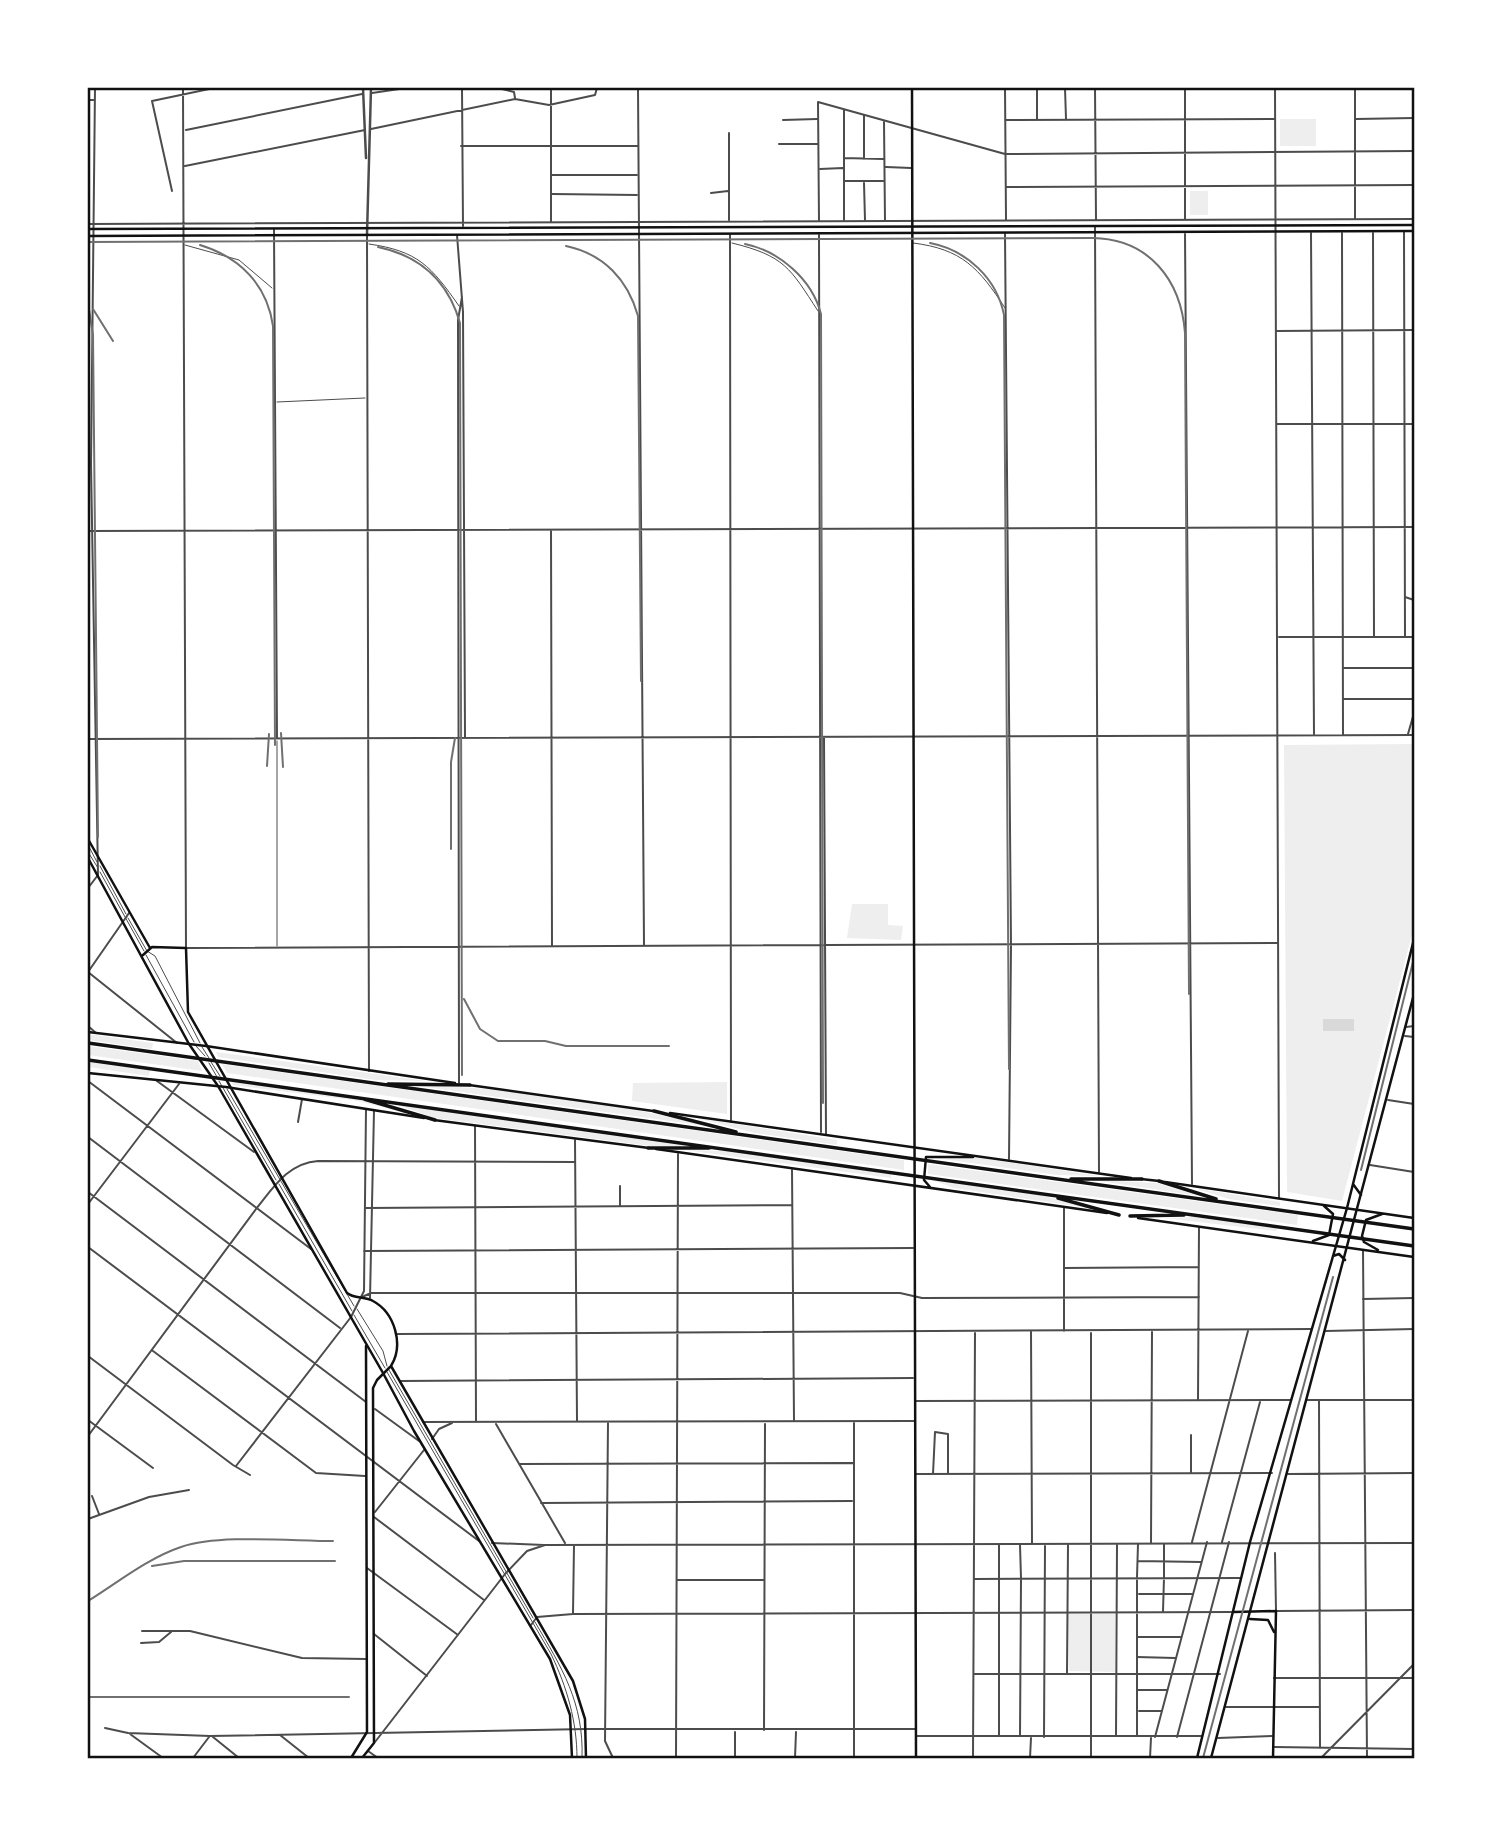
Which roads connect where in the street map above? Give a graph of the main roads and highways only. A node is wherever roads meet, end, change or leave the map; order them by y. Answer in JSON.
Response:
{"nodes":[{"id":1,"x":912,"y":88,"type":"edge"},
{"id":2,"x":1415,"y":225,"type":"edge"},
{"id":3,"x":913,"y":226,"type":"junction"},
{"id":4,"x":1021,"y":226,"type":"junction"},
{"id":5,"x":88,"y":229,"type":"edge"},
{"id":6,"x":1415,"y":231,"type":"edge"},
{"id":7,"x":913,"y":233,"type":"junction"},
{"id":8,"x":1021,"y":233,"type":"junction"},
{"id":9,"x":88,"y":236,"type":"edge"},
{"id":10,"x":88,"y":839,"type":"edge"},
{"id":11,"x":88,"y":859,"type":"edge"},
{"id":12,"x":126,"y":917,"type":"junction"},
{"id":13,"x":1415,"y":939,"type":"edge"},
{"id":14,"x":146,"y":952,"type":"junction"},
{"id":15,"x":1415,"y":994,"type":"edge"},
{"id":16,"x":88,"y":1032,"type":"edge"},
{"id":17,"x":88,"y":1043,"type":"edge"},
{"id":18,"x":189,"y":1044,"type":"junction"},
{"id":19,"x":203,"y":1046,"type":"junction"},
{"id":20,"x":88,"y":1059,"type":"edge"},
{"id":21,"x":88,"y":1073,"type":"edge"},
{"id":22,"x":376,"y":1084,"type":"junction"},
{"id":23,"x":470,"y":1086,"type":"junction"},
{"id":24,"x":224,"y":1087,"type":"junction"},
{"id":25,"x":345,"y":1094,"type":"junction"},
{"id":26,"x":654,"y":1111,"type":"junction"},
{"id":27,"x":435,"y":1120,"type":"junction"},
{"id":28,"x":755,"y":1137,"type":"junction"},
{"id":29,"x":649,"y":1148,"type":"junction"},
{"id":30,"x":914,"y":1148,"type":"junction"},
{"id":31,"x":725,"y":1149,"type":"junction"},
{"id":32,"x":986,"y":1157,"type":"junction"},
{"id":33,"x":1058,"y":1179,"type":"junction"},
{"id":34,"x":1142,"y":1179,"type":"junction"},
{"id":35,"x":278,"y":1181,"type":"junction"},
{"id":36,"x":1159,"y":1181,"type":"junction"},
{"id":37,"x":1353,"y":1184,"type":"junction"},
{"id":38,"x":914,"y":1186,"type":"junction"},
{"id":39,"x":932,"y":1189,"type":"junction"},
{"id":40,"x":1039,"y":1193,"type":"junction"},
{"id":41,"x":1362,"y":1196,"type":"junction"},
{"id":42,"x":1228,"y":1202,"type":"junction"},
{"id":43,"x":1321,"y":1204,"type":"junction"},
{"id":44,"x":1347,"y":1208,"type":"junction"},
{"id":45,"x":1358,"y":1209,"type":"junction"},
{"id":46,"x":1385,"y":1213,"type":"junction"},
{"id":47,"x":1196,"y":1214,"type":"junction"},
{"id":48,"x":1119,"y":1215,"type":"junction"},
{"id":49,"x":1130,"y":1216,"type":"junction"},
{"id":50,"x":1415,"y":1218,"type":"edge"},
{"id":51,"x":1415,"y":1229,"type":"edge"},
{"id":52,"x":1309,"y":1241,"type":"junction"},
{"id":53,"x":1336,"y":1245,"type":"junction"},
{"id":54,"x":1415,"y":1245,"type":"edge"},
{"id":55,"x":1348,"y":1247,"type":"junction"},
{"id":56,"x":1381,"y":1252,"type":"junction"},
{"id":57,"x":1333,"y":1256,"type":"junction"},
{"id":58,"x":1415,"y":1257,"type":"edge"},
{"id":59,"x":1345,"y":1260,"type":"junction"},
{"id":60,"x":366,"y":1346,"type":"junction"},
{"id":61,"x":387,"y":1369,"type":"junction"},
{"id":62,"x":505,"y":1573,"type":"junction"},
{"id":63,"x":1234,"y":1612,"type":"junction"},
{"id":64,"x":1252,"y":1612,"type":"junction"},
{"id":65,"x":1250,"y":1619,"type":"junction"},
{"id":66,"x":534,"y":1621,"type":"junction"},
{"id":67,"x":1275,"y":1633,"type":"junction"},
{"id":68,"x":351,"y":1759,"type":"edge"},
{"id":69,"x":362,"y":1759,"type":"edge"},
{"id":70,"x":575,"y":1759,"type":"edge"},
{"id":71,"x":584,"y":1759,"type":"edge"},
{"id":72,"x":916,"y":1759,"type":"edge"},
{"id":73,"x":1197,"y":1759,"type":"edge"},
{"id":74,"x":1212,"y":1759,"type":"edge"},
{"id":75,"x":1273,"y":1759,"type":"edge"}],
"edges":[{"from":1,"to":3,"type":"main road"},
{"from":2,"to":4,"type":"main road"},
{"from":3,"to":4,"type":"main road"},
{"from":3,"to":5,"type":"main road"},
{"from":3,"to":7,"type":"main road"},
{"from":4,"to":8,"type":"main road"},
{"from":6,"to":8,"type":"main road"},
{"from":7,"to":8,"type":"main road"},
{"from":7,"to":9,"type":"main road"},
{"from":7,"to":30,"type":"main road"},
{"from":10,"to":12,"type":"main road"},
{"from":11,"to":12,"type":"main road"},
{"from":12,"to":14,"type":"main road"},
{"from":12,"to":14,"type":"main road"},
{"from":13,"to":37,"type":"main road"},
{"from":14,"to":18,"type":"main road"},
{"from":14,"to":19,"type":"main road"},
{"from":15,"to":41,"type":"main road"},
{"from":16,"to":18,"type":"main road"},
{"from":17,"to":22,"type":"highway"},
{"from":18,"to":19,"type":"main road"},
{"from":18,"to":24,"type":"main road"},
{"from":19,"to":23,"type":"main road"},
{"from":19,"to":24,"type":"main road"},
{"from":20,"to":25,"type":"highway"},
{"from":21,"to":24,"type":"main road"},
{"from":22,"to":23,"type":"highway"},
{"from":22,"to":28,"type":"highway"},
{"from":23,"to":26,"type":"main road"},
{"from":24,"to":27,"type":"main road"},
{"from":24,"to":35,"type":"main road"},
{"from":24,"to":35,"type":"main road"},
{"from":25,"to":27,"type":"highway"},
{"from":25,"to":31,"type":"highway"},
{"from":26,"to":28,"type":"highway"},
{"from":26,"to":30,"type":"main road"},
{"from":27,"to":29,"type":"main road"},
{"from":28,"to":33,"type":"highway"},
{"from":29,"to":31,"type":"highway"},
{"from":29,"to":38,"type":"main road"},
{"from":30,"to":32,"type":"main road"},
{"from":30,"to":38,"type":"main road"},
{"from":31,"to":40,"type":"highway"},
{"from":32,"to":34,"type":"main road"},
{"from":32,"to":39,"type":"main road"},
{"from":33,"to":34,"type":"highway"},
{"from":33,"to":42,"type":"highway"},
{"from":34,"to":36,"type":"main road"},
{"from":35,"to":60,"type":"main road"},
{"from":35,"to":61,"type":"main road"},
{"from":36,"to":42,"type":"highway"},
{"from":36,"to":43,"type":"main road"},
{"from":37,"to":41,"type":"main road"},
{"from":37,"to":44,"type":"main road"},
{"from":38,"to":39,"type":"main road"},
{"from":38,"to":72,"type":"main road"},
{"from":39,"to":48,"type":"main road"},
{"from":40,"to":47,"type":"highway"},
{"from":40,"to":48,"type":"highway"},
{"from":41,"to":45,"type":"main road"},
{"from":42,"to":51,"type":"highway"},
{"from":43,"to":44,"type":"main road"},
{"from":43,"to":52,"type":"main road"},
{"from":44,"to":45,"type":"main road"},
{"from":44,"to":53,"type":"main road"},
{"from":45,"to":46,"type":"main road"},
{"from":45,"to":55,"type":"main road"},
{"from":46,"to":50,"type":"main road"},
{"from":46,"to":56,"type":"main road"},
{"from":47,"to":49,"type":"highway"},
{"from":47,"to":54,"type":"highway"},
{"from":48,"to":49,"type":"main road"},
{"from":49,"to":52,"type":"main road"},
{"from":52,"to":53,"type":"main road"},
{"from":53,"to":55,"type":"main road"},
{"from":53,"to":57,"type":"main road"},
{"from":55,"to":56,"type":"main road"},
{"from":55,"to":59,"type":"main road"},
{"from":56,"to":58,"type":"main road"},
{"from":57,"to":59,"type":"main road"},
{"from":57,"to":63,"type":"main road"},
{"from":59,"to":64,"type":"main road"},
{"from":60,"to":61,"type":"main road"},
{"from":60,"to":68,"type":"main road"},
{"from":61,"to":62,"type":"main road"},
{"from":61,"to":62,"type":"main road"},
{"from":61,"to":69,"type":"main road"},
{"from":62,"to":66,"type":"main road"},
{"from":62,"to":66,"type":"main road"},
{"from":63,"to":64,"type":"main road"},
{"from":63,"to":73,"type":"main road"},
{"from":64,"to":65,"type":"main road"},
{"from":64,"to":67,"type":"main road"},
{"from":65,"to":67,"type":"main road"},
{"from":65,"to":74,"type":"main road"},
{"from":66,"to":70,"type":"main road"},
{"from":66,"to":71,"type":"main road"},
{"from":67,"to":75,"type":"main road"}]}
